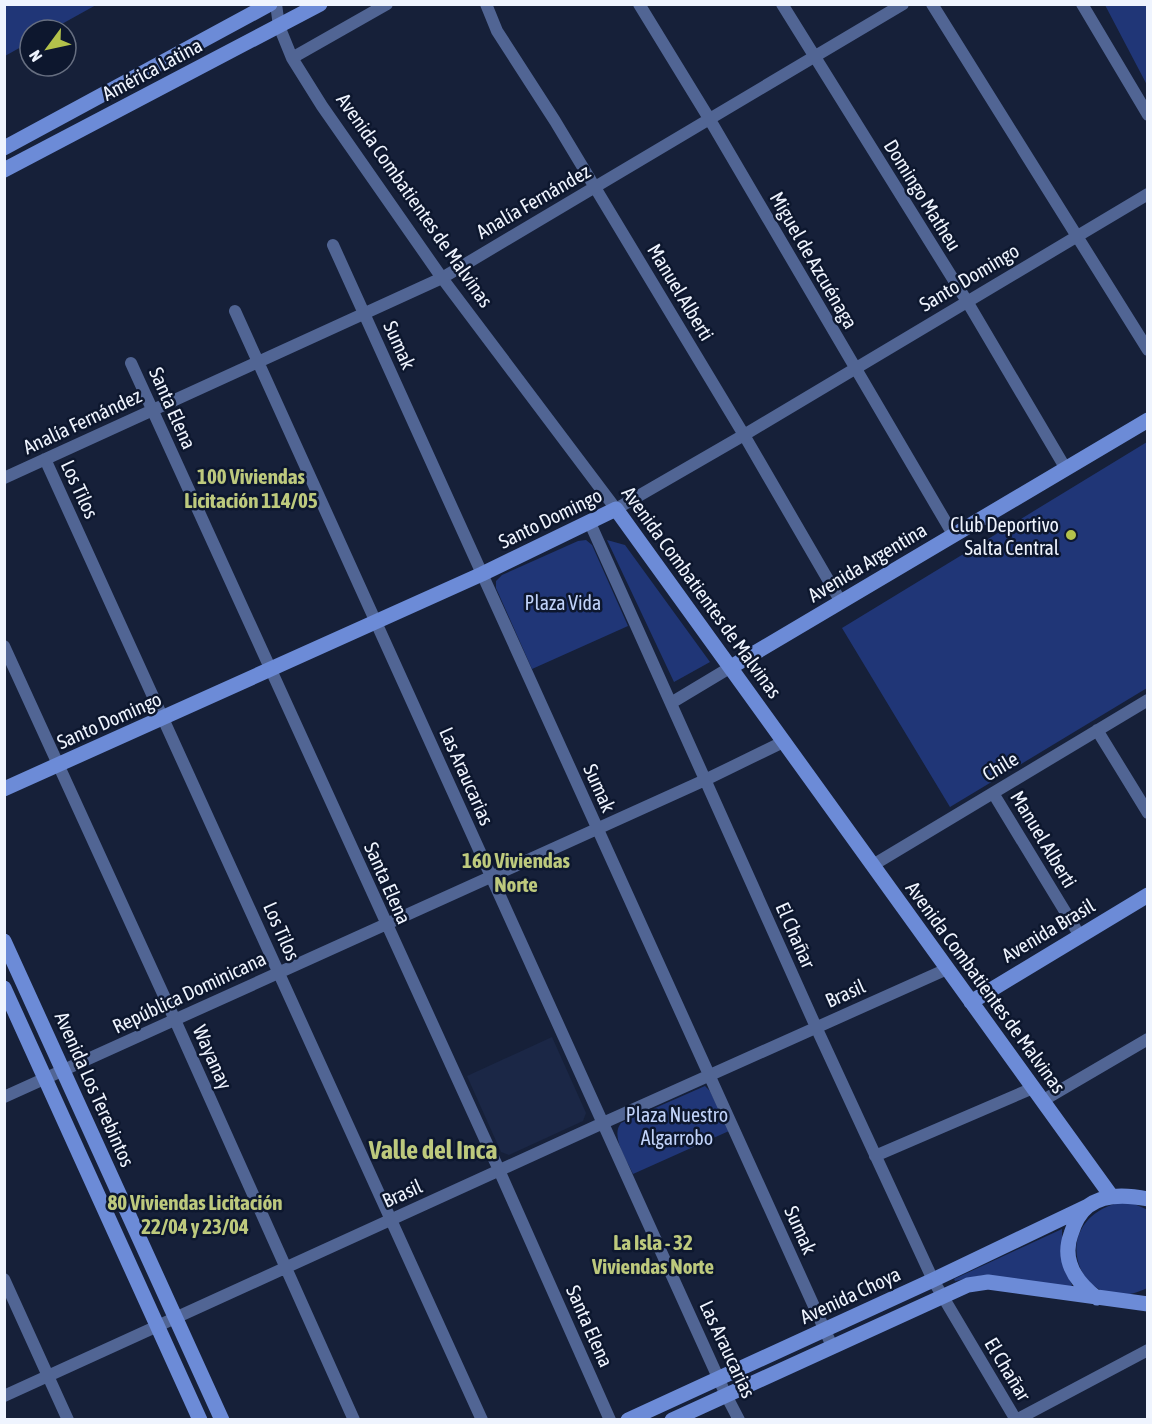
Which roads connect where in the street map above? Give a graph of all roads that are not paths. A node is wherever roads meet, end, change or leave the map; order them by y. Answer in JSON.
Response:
{"nodes":[{"id":1,"x":270,"y":4,"type":"edge"},
{"id":2,"x":276,"y":4,"type":"edge"},
{"id":3,"x":320,"y":4,"type":"edge"},
{"id":4,"x":387,"y":4,"type":"edge"},
{"id":5,"x":486,"y":4,"type":"edge"},
{"id":6,"x":639,"y":4,"type":"edge"},
{"id":7,"x":782,"y":4,"type":"edge"},
{"id":8,"x":903,"y":4,"type":"edge"},
{"id":9,"x":932,"y":4,"type":"edge"},
{"id":10,"x":1082,"y":4,"type":"edge"},
{"id":11,"x":279,"y":26,"type":"junction"},
{"id":12,"x":814,"y":57,"type":"junction"},
{"id":13,"x":292,"y":58,"type":"junction"},
{"id":14,"x":1148,"y":116,"type":"edge"},
{"id":15,"x":710,"y":120,"type":"junction"},
{"id":16,"x":4,"y":148,"type":"edge"},
{"id":17,"x":4,"y":170,"type":"edge"},
{"id":18,"x":595,"y":188,"type":"junction"},
{"id":19,"x":1148,"y":194,"type":"edge"},
{"id":20,"x":1076,"y":236,"type":"junction"},
{"id":21,"x":333,"y":245,"type":"dead end"},
{"id":22,"x":442,"y":278,"type":"junction"},
{"id":23,"x":968,"y":303,"type":"junction"},
{"id":24,"x":235,"y":311,"type":"dead end"},
{"id":25,"x":364,"y":313,"type":"junction"},
{"id":26,"x":1148,"y":350,"type":"edge"},
{"id":27,"x":258,"y":362,"type":"junction"},
{"id":28,"x":131,"y":363,"type":"dead end"},
{"id":29,"x":855,"y":369,"type":"junction"},
{"id":30,"x":152,"y":410,"type":"junction"},
{"id":31,"x":1148,"y":420,"type":"edge"},
{"id":32,"x":744,"y":435,"type":"junction"},
{"id":33,"x":45,"y":459,"type":"junction"},
{"id":34,"x":1066,"y":469,"type":"junction"},
{"id":35,"x":4,"y":477,"type":"edge"},
{"id":36,"x":616,"y":509,"type":"junction"},
{"id":37,"x":590,"y":523,"type":"junction"},
{"id":38,"x":954,"y":536,"type":"junction"},
{"id":39,"x":482,"y":574,"type":"junction"},
{"id":40,"x":841,"y":602,"type":"junction"},
{"id":41,"x":376,"y":622,"type":"junction"},
{"id":42,"x":4,"y":646,"type":"edge"},
{"id":43,"x":731,"y":668,"type":"junction"},
{"id":44,"x":270,"y":670,"type":"junction"},
{"id":45,"x":1148,"y":700,"type":"edge"},
{"id":46,"x":670,"y":703,"type":"junction"},
{"id":47,"x":164,"y":718,"type":"junction"},
{"id":48,"x":1097,"y":730,"type":"junction"},
{"id":49,"x":783,"y":742,"type":"junction"},
{"id":50,"x":59,"y":765,"type":"junction"},
{"id":51,"x":705,"y":780,"type":"junction"},
{"id":52,"x":4,"y":789,"type":"edge"},
{"id":53,"x":993,"y":793,"type":"junction"},
{"id":54,"x":1148,"y":813,"type":"edge"},
{"id":55,"x":597,"y":829,"type":"junction"},
{"id":56,"x":873,"y":865,"type":"junction"},
{"id":57,"x":491,"y":876,"type":"junction"},
{"id":58,"x":1148,"y":895,"type":"edge"},
{"id":59,"x":385,"y":924,"type":"junction"},
{"id":60,"x":1080,"y":936,"type":"junction"},
{"id":61,"x":4,"y":940,"type":"edge"},
{"id":62,"x":947,"y":969,"type":"junction"},
{"id":63,"x":279,"y":972,"type":"junction"},
{"id":64,"x":4,"y":988,"type":"edge"},
{"id":65,"x":970,"y":1002,"type":"junction"},
{"id":66,"x":175,"y":1020,"type":"junction"},
{"id":67,"x":816,"y":1027,"type":"junction"},
{"id":68,"x":1148,"y":1039,"type":"edge"},
{"id":69,"x":63,"y":1071,"type":"junction"},
{"id":70,"x":709,"y":1075,"type":"junction"},
{"id":71,"x":46,"y":1079,"type":"junction"},
{"id":72,"x":1033,"y":1088,"type":"junction"},
{"id":73,"x":4,"y":1097,"type":"edge"},
{"id":74,"x":1042,"y":1101,"type":"junction"},
{"id":75,"x":603,"y":1122,"type":"junction"},
{"id":76,"x":875,"y":1156,"type":"junction"},
{"id":77,"x":499,"y":1170,"type":"junction"},
{"id":78,"x":1143,"y":1194,"type":"edge"},
{"id":79,"x":1112,"y":1197,"type":"junction"},
{"id":80,"x":1088,"y":1206,"type":"junction"},
{"id":81,"x":392,"y":1219,"type":"junction"},
{"id":82,"x":285,"y":1268,"type":"junction"},
{"id":83,"x":4,"y":1279,"type":"edge"},
{"id":84,"x":933,"y":1280,"type":"junction"},
{"id":85,"x":942,"y":1296,"type":"junction"},
{"id":86,"x":1097,"y":1298,"type":"junction"},
{"id":87,"x":1145,"y":1302,"type":"edge"},
{"id":88,"x":176,"y":1317,"type":"junction"},
{"id":89,"x":158,"y":1326,"type":"junction"},
{"id":90,"x":825,"y":1330,"type":"junction"},
{"id":91,"x":832,"y":1346,"type":"junction"},
{"id":92,"x":1148,"y":1350,"type":"edge"},
{"id":93,"x":48,"y":1376,"type":"junction"},
{"id":94,"x":719,"y":1378,"type":"junction"},
{"id":95,"x":726,"y":1395,"type":"junction"},
{"id":96,"x":4,"y":1396,"type":"edge"},
{"id":97,"x":68,"y":1419,"type":"edge"},
{"id":98,"x":200,"y":1419,"type":"edge"},
{"id":99,"x":222,"y":1419,"type":"edge"},
{"id":100,"x":354,"y":1419,"type":"edge"},
{"id":101,"x":482,"y":1419,"type":"edge"},
{"id":102,"x":610,"y":1419,"type":"edge"},
{"id":103,"x":628,"y":1419,"type":"edge"},
{"id":104,"x":672,"y":1419,"type":"edge"},
{"id":105,"x":739,"y":1419,"type":"edge"},
{"id":106,"x":1016,"y":1419,"type":"edge"}],
"edges":[{"from":1,"to":16,"type":"main road","name":"América Latina"},
{"from":2,"to":11,"type":"street","name":"Avenida Combatientes de Malvinas"},
{"from":3,"to":11,"type":"main road","name":"América Latina"},
{"from":4,"to":13,"type":"street"},
{"from":5,"to":18,"type":"street","name":"Manuel Alberti"},
{"from":6,"to":15,"type":"street","name":"Miguel de Azcuénaga"},
{"from":7,"to":12,"type":"street","name":"Domingo Matheu"},
{"from":8,"to":12,"type":"street","name":"Analía Fernández"},
{"from":9,"to":20,"type":"street"},
{"from":10,"to":14,"type":"street"},
{"from":11,"to":13,"type":"street","name":"Avenida Combatientes de Malvinas"},
{"from":11,"to":17,"type":"main road","name":"América Latina"},
{"from":12,"to":15,"type":"street","name":"Analía Fernández"},
{"from":12,"to":23,"type":"street","name":"Domingo Matheu"},
{"from":13,"to":22,"type":"street","name":"Avenida Combatientes de Malvinas"},
{"from":15,"to":18,"type":"street","name":"Analía Fernández"},
{"from":15,"to":29,"type":"street","name":"Miguel de Azcuénaga"},
{"from":18,"to":22,"type":"street","name":"Analía Fernández"},
{"from":18,"to":32,"type":"street","name":"Manuel Alberti"},
{"from":19,"to":20,"type":"street","name":"Santo Domingo"},
{"from":20,"to":23,"type":"street","name":"Santo Domingo"},
{"from":20,"to":26,"type":"street"},
{"from":21,"to":25,"type":"street","name":"Sumak"},
{"from":22,"to":25,"type":"street","name":"Analía Fernández"},
{"from":22,"to":36,"type":"street","name":"Avenida Combatientes de Malvinas"},
{"from":23,"to":29,"type":"street","name":"Santo Domingo"},
{"from":23,"to":34,"type":"street","name":"Domingo Matheu"},
{"from":24,"to":27,"type":"street","name":"Las Araucarias"},
{"from":25,"to":27,"type":"street","name":"Analía Fernández"},
{"from":25,"to":39,"type":"street","name":"Sumak"},
{"from":27,"to":30,"type":"street","name":"Analía Fernández"},
{"from":27,"to":41,"type":"street","name":"Las Araucarias"},
{"from":28,"to":30,"type":"street","name":"Santa Elena"},
{"from":29,"to":32,"type":"street","name":"Santo Domingo"},
{"from":29,"to":38,"type":"street","name":"Miguel de Azcuénaga"},
{"from":30,"to":33,"type":"street","name":"Analía Fernández"},
{"from":30,"to":44,"type":"street","name":"Santa Elena"},
{"from":31,"to":34,"type":"main road","name":"Avenida Argentina"},
{"from":32,"to":36,"type":"street","name":"Santo Domingo"},
{"from":32,"to":40,"type":"street","name":"Manuel Alberti"},
{"from":33,"to":35,"type":"street","name":"Analía Fernández"},
{"from":33,"to":47,"type":"street","name":"Los Tilos"},
{"from":34,"to":38,"type":"main road","name":"Avenida Argentina"},
{"from":36,"to":37,"type":"main road","name":"Santo Domingo"},
{"from":36,"to":43,"type":"main road","name":"Avenida Combatientes de Malvinas"},
{"from":37,"to":39,"type":"main road","name":"Santo Domingo"},
{"from":37,"to":46,"type":"street","name":"El Chañar"},
{"from":38,"to":40,"type":"main road","name":"Avenida Argentina"},
{"from":39,"to":41,"type":"main road","name":"Santo Domingo"},
{"from":39,"to":55,"type":"street","name":"Sumak"},
{"from":40,"to":43,"type":"main road","name":"Avenida Argentina"},
{"from":41,"to":44,"type":"main road","name":"Santo Domingo"},
{"from":41,"to":57,"type":"street","name":"Las Araucarias"},
{"from":42,"to":50,"type":"street","name":"Wayanay"},
{"from":43,"to":46,"type":"street","name":"Avenida Argentina"},
{"from":43,"to":49,"type":"main road","name":"Avenida Combatientes de Malvinas"},
{"from":44,"to":47,"type":"main road","name":"Santo Domingo"},
{"from":44,"to":59,"type":"street","name":"Santa Elena"},
{"from":45,"to":48,"type":"street","name":"Chile"},
{"from":46,"to":51,"type":"street","name":"El Chañar"},
{"from":47,"to":50,"type":"main road","name":"Santo Domingo"},
{"from":47,"to":63,"type":"street","name":"Los Tilos"},
{"from":48,"to":53,"type":"street","name":"Chile"},
{"from":48,"to":54,"type":"street"},
{"from":49,"to":51,"type":"street","name":"República Dominicana"},
{"from":49,"to":56,"type":"main road","name":"Avenida Combatientes de Malvinas"},
{"from":50,"to":52,"type":"main road","name":"Santo Domingo"},
{"from":50,"to":66,"type":"street","name":"Wayanay"},
{"from":51,"to":55,"type":"street","name":"República Dominicana"},
{"from":51,"to":67,"type":"street","name":"El Chañar"},
{"from":53,"to":56,"type":"street","name":"Chile"},
{"from":53,"to":60,"type":"street","name":"Manuel Alberti"},
{"from":55,"to":57,"type":"street","name":"República Dominicana"},
{"from":55,"to":70,"type":"street","name":"Sumak"},
{"from":56,"to":62,"type":"main road","name":"Avenida Combatientes de Malvinas"},
{"from":57,"to":59,"type":"street","name":"República Dominicana"},
{"from":57,"to":75,"type":"street","name":"Las Araucarias"},
{"from":58,"to":60,"type":"main road","name":"Avenida Brasil"},
{"from":59,"to":63,"type":"street","name":"República Dominicana"},
{"from":59,"to":77,"type":"street","name":"Santa Elena"},
{"from":60,"to":65,"type":"main road","name":"Avenida Brasil"},
{"from":61,"to":69,"type":"main road","name":"Avenida Los Terebintos"},
{"from":62,"to":65,"type":"main road","name":"Avenida Combatientes de Malvinas"},
{"from":62,"to":67,"type":"street","name":"Brasil"},
{"from":63,"to":66,"type":"street","name":"República Dominicana"},
{"from":63,"to":81,"type":"street","name":"Los Tilos"},
{"from":64,"to":71,"type":"main road","name":"Avenida Los Terebintos"},
{"from":65,"to":72,"type":"main road","name":"Avenida Combatientes de Malvinas"},
{"from":66,"to":69,"type":"street","name":"República Dominicana"},
{"from":66,"to":82,"type":"street","name":"Wayanay"},
{"from":67,"to":70,"type":"street","name":"Brasil"},
{"from":67,"to":76,"type":"street","name":"El Chañar"},
{"from":68,"to":74,"type":"street"},
{"from":69,"to":71,"type":"street","name":"República Dominicana"},
{"from":69,"to":88,"type":"main road","name":"Avenida Los Terebintos"},
{"from":70,"to":75,"type":"street","name":"Brasil"},
{"from":70,"to":90,"type":"street","name":"Sumak"},
{"from":71,"to":73,"type":"street","name":"República Dominicana"},
{"from":71,"to":89,"type":"main road","name":"Avenida Los Terebintos"},
{"from":72,"to":74,"type":"main road","name":"Avenida Combatientes de Malvinas"},
{"from":72,"to":76,"type":"street"},
{"from":74,"to":79,"type":"main road","name":"Avenida Combatientes de Malvinas"},
{"from":75,"to":77,"type":"street","name":"Brasil"},
{"from":75,"to":94,"type":"street","name":"Las Araucarias"},
{"from":76,"to":84,"type":"street","name":"El Chañar"},
{"from":77,"to":81,"type":"street","name":"Brasil"},
{"from":77,"to":102,"type":"street","name":"Santa Elena"},
{"from":78,"to":79,"type":"main road","name":"Avenida Choya"},
{"from":79,"to":80,"type":"main road","name":"Avenida Choya"},
{"from":80,"to":84,"type":"main road","name":"Avenida Choya"},
{"from":80,"to":86,"type":"main road"},
{"from":81,"to":82,"type":"street","name":"Brasil"},
{"from":81,"to":101,"type":"street","name":"Los Tilos"},
{"from":82,"to":88,"type":"street","name":"Brasil"},
{"from":82,"to":100,"type":"street","name":"Wayanay"},
{"from":83,"to":93,"type":"street"},
{"from":84,"to":85,"type":"street","name":"El Chañar"},
{"from":84,"to":90,"type":"main road","name":"Avenida Choya"},
{"from":85,"to":86,"type":"main road","name":"Avenida Choya"},
{"from":85,"to":91,"type":"main road","name":"Avenida Choya"},
{"from":85,"to":106,"type":"street","name":"El Chañar"},
{"from":86,"to":87,"type":"main road","name":"Avenida Choya"},
{"from":88,"to":89,"type":"street","name":"Brasil"},
{"from":88,"to":99,"type":"main road","name":"Avenida Los Terebintos"},
{"from":89,"to":93,"type":"street","name":"Brasil"},
{"from":89,"to":98,"type":"main road","name":"Avenida Los Terebintos"},
{"from":90,"to":91,"type":"street","name":"Sumak"},
{"from":90,"to":94,"type":"main road","name":"Avenida Choya"},
{"from":91,"to":95,"type":"main road","name":"Avenida Choya"},
{"from":92,"to":106,"type":"street"},
{"from":93,"to":96,"type":"street","name":"Brasil"},
{"from":93,"to":97,"type":"street"},
{"from":94,"to":95,"type":"street","name":"Las Araucarias"},
{"from":94,"to":103,"type":"main road","name":"Avenida Choya"},
{"from":95,"to":104,"type":"main road","name":"Avenida Choya"},
{"from":95,"to":105,"type":"street","name":"Las Araucarias"}]}
